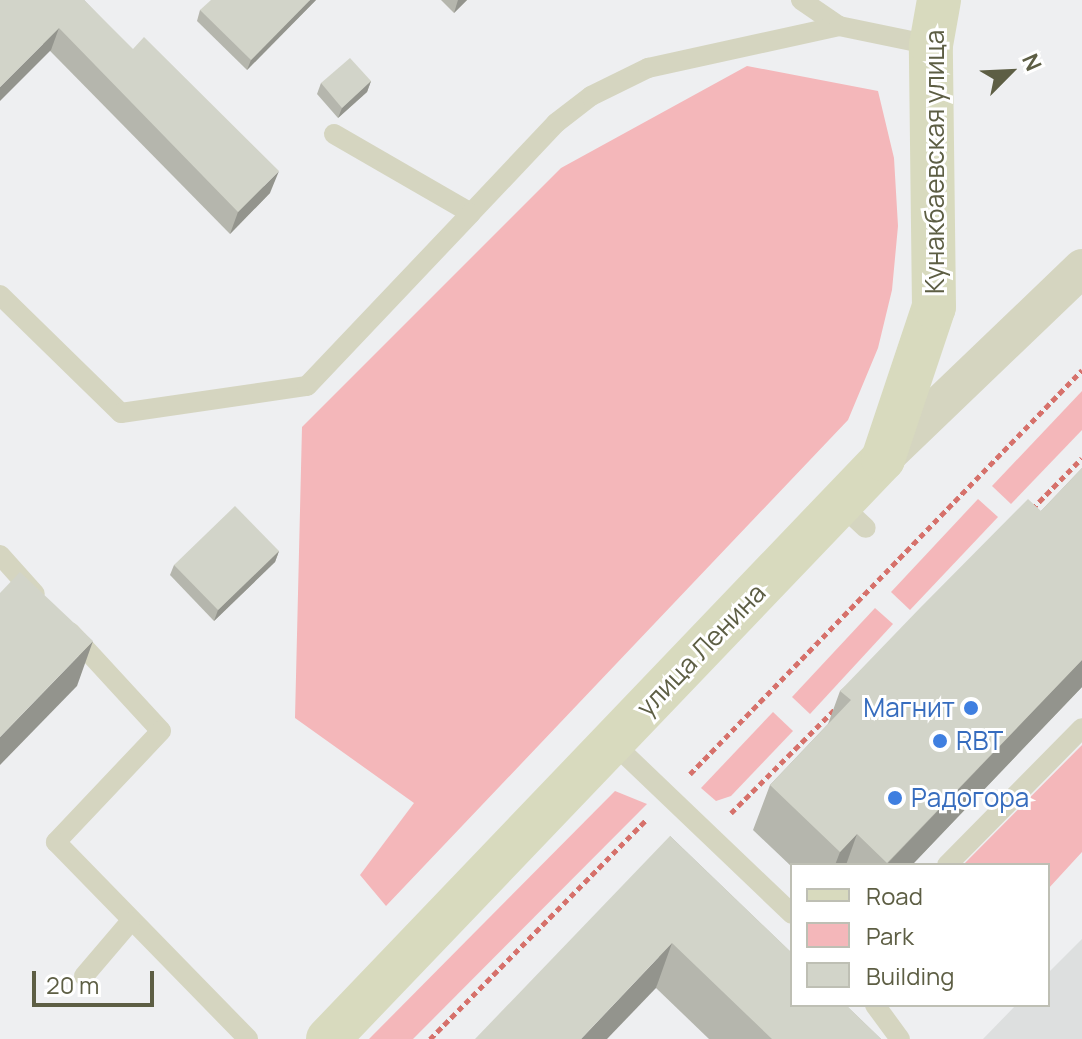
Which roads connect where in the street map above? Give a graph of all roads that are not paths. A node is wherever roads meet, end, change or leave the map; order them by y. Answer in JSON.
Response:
{"nodes":[{"id":1,"x":801,"y":0,"type":"edge"},
{"id":2,"x":939,"y":0,"type":"edge"},
{"id":3,"x":839,"y":26,"type":"junction"},
{"id":4,"x":931,"y":45,"type":"junction"},
{"id":5,"x":334,"y":134,"type":"dead end"},
{"id":6,"x":471,"y":213,"type":"junction"},
{"id":7,"x":1082,"y":268,"type":"edge"},
{"id":8,"x":0,"y":295,"type":"edge"},
{"id":9,"x":883,"y":459,"type":"junction"},
{"id":10,"x":0,"y":555,"type":"edge"},
{"id":11,"x":1082,"y":728,"type":"edge"},
{"id":12,"x":612,"y":742,"type":"junction"},
{"id":13,"x":949,"y":863,"type":"edge"},
{"id":14,"x":790,"y":912,"type":"edge"},
{"id":15,"x":130,"y":922,"type":"junction"},
{"id":16,"x":84,"y":976,"type":"dead end"},
{"id":17,"x":876,"y":1007,"type":"edge"},
{"id":18,"x":248,"y":1039,"type":"edge"},
{"id":19,"x":328,"y":1039,"type":"edge"},
{"id":20,"x":900,"y":1039,"type":"edge"}],
"edges":[{"from":1,"to":3,"type":"lane"},
{"from":2,"to":4,"type":"main road","name":"Кунакбаевская улица"},
{"from":3,"to":4,"type":"lane"},
{"from":3,"to":6,"type":"lane"},
{"from":4,"to":9,"type":"main road","name":"Кунакбаевская улица"},
{"from":5,"to":6,"type":"lane"},
{"from":6,"to":8,"type":"lane"},
{"from":7,"to":9,"type":"street","name":"улица Ленина"},
{"from":9,"to":12,"type":"main road","name":"улица Ленина"},
{"from":10,"to":15,"type":"lane"},
{"from":11,"to":13,"type":"lane"},
{"from":12,"to":14,"type":"lane"},
{"from":12,"to":19,"type":"main road","name":"улица Ленина"},
{"from":15,"to":16,"type":"lane"},
{"from":15,"to":18,"type":"lane"},
{"from":17,"to":20,"type":"lane"}]}
